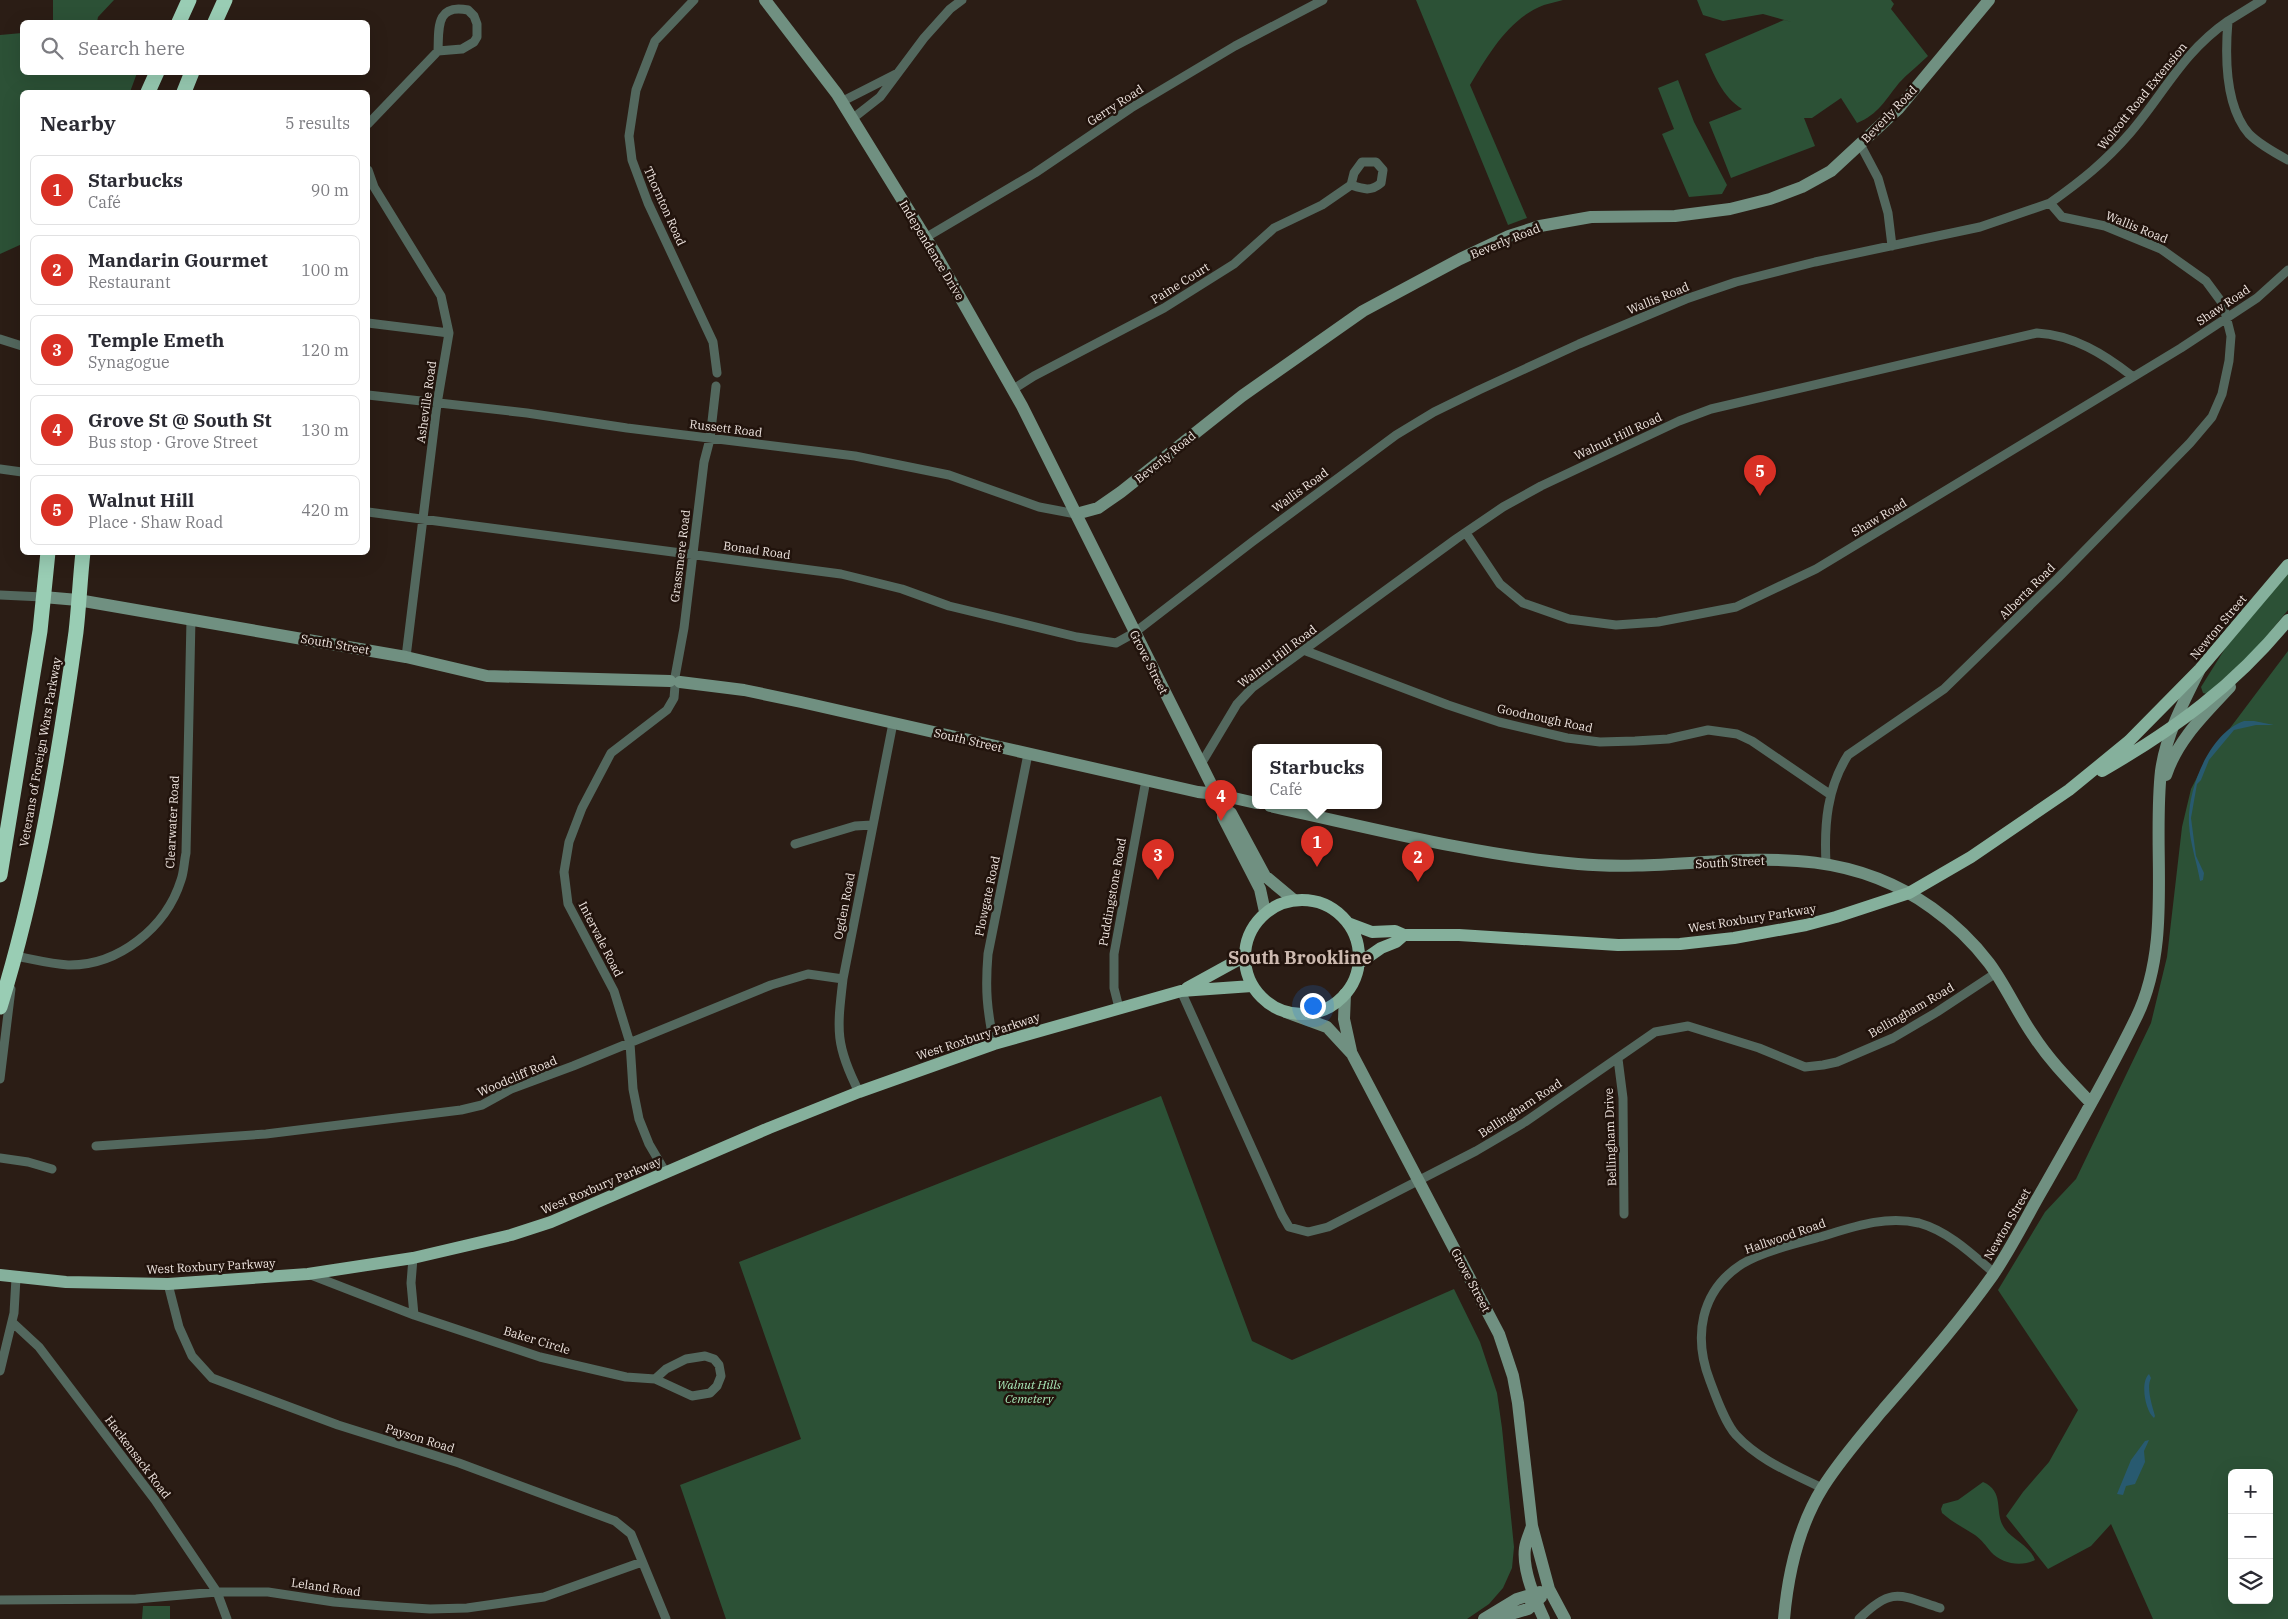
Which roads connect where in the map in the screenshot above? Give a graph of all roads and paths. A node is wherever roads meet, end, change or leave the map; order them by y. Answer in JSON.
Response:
{"nodes":[{"id":1,"x":189,"y":0,"type":"edge"},
{"id":2,"x":225,"y":0,"type":"edge"},
{"id":3,"x":694,"y":0,"type":"edge"},
{"id":4,"x":765,"y":0,"type":"edge"},
{"id":5,"x":962,"y":0,"type":"edge"},
{"id":6,"x":1323,"y":0,"type":"edge"},
{"id":7,"x":1989,"y":0,"type":"edge"},
{"id":8,"x":2262,"y":0,"type":"edge"},
{"id":9,"x":180,"y":20,"type":"edge"},
{"id":10,"x":216,"y":20,"type":"edge"},
{"id":11,"x":2228,"y":21,"type":"junction"},
{"id":12,"x":438,"y":51,"type":"junction"},
{"id":13,"x":899,"y":72,"type":"junction"},
{"id":14,"x":156,"y":75,"type":"edge"},
{"id":15,"x":191,"y":75,"type":"edge"},
{"id":16,"x":149,"y":90,"type":"edge"},
{"id":17,"x":185,"y":90,"type":"edge"},
{"id":18,"x":841,"y":102,"type":"junction"},
{"id":19,"x":852,"y":119,"type":"junction"},
{"id":20,"x":370,"y":122,"type":"edge"},
{"id":21,"x":1860,"y":144,"type":"junction"},
{"id":22,"x":2288,"y":160,"type":"edge"},
{"id":23,"x":370,"y":176,"type":"edge"},
{"id":24,"x":1351,"y":185,"type":"dead end"},
{"id":25,"x":2050,"y":203,"type":"junction"},
{"id":26,"x":925,"y":238,"type":"junction"},
{"id":27,"x":1892,"y":246,"type":"junction"},
{"id":28,"x":2288,"y":270,"type":"edge"},
{"id":29,"x":2227,"y":317,"type":"junction"},
{"id":30,"x":370,"y":323,"type":"edge"},
{"id":31,"x":448,"y":333,"type":"junction"},
{"id":32,"x":0,"y":339,"type":"edge"},
{"id":33,"x":20,"y":345,"type":"edge"},
{"id":34,"x":717,"y":373,"type":"dead end"},
{"id":35,"x":2132,"y":376,"type":"junction"},
{"id":36,"x":716,"y":386,"type":"dead end"},
{"id":37,"x":1012,"y":390,"type":"junction"},
{"id":38,"x":370,"y":395,"type":"edge"},
{"id":39,"x":437,"y":404,"type":"junction"},
{"id":40,"x":710,"y":439,"type":"junction"},
{"id":41,"x":0,"y":470,"type":"edge"},
{"id":42,"x":20,"y":472,"type":"edge"},
{"id":43,"x":370,"y":512,"type":"edge"},
{"id":44,"x":1076,"y":514,"type":"junction"},
{"id":45,"x":424,"y":520,"type":"junction"},
{"id":46,"x":1466,"y":533,"type":"junction"},
{"id":47,"x":693,"y":554,"type":"junction"},
{"id":48,"x":48,"y":555,"type":"edge"},
{"id":49,"x":83,"y":555,"type":"edge"},
{"id":50,"x":2288,"y":564,"type":"edge"},
{"id":51,"x":0,"y":595,"type":"edge"},
{"id":52,"x":43,"y":597,"type":"junction"},
{"id":53,"x":78,"y":600,"type":"junction"},
{"id":54,"x":191,"y":620,"type":"junction"},
{"id":55,"x":2288,"y":620,"type":"edge"},
{"id":56,"x":1134,"y":633,"type":"junction"},
{"id":57,"x":1306,"y":650,"type":"junction"},
{"id":58,"x":406,"y":657,"type":"junction"},
{"id":59,"x":2256,"y":659,"type":"junction"},
{"id":60,"x":2200,"y":669,"type":"junction"},
{"id":61,"x":675,"y":682,"type":"junction"},
{"id":62,"x":892,"y":723,"type":"junction"},
{"id":63,"x":2172,"y":728,"type":"junction"},
{"id":64,"x":1028,"y":754,"type":"junction"},
{"id":65,"x":1201,"y":764,"type":"junction"},
{"id":66,"x":1146,"y":780,"type":"junction"},
{"id":67,"x":2069,"y":790,"type":"junction"},
{"id":68,"x":1216,"y":794,"type":"junction"},
{"id":69,"x":1831,"y":795,"type":"junction"},
{"id":70,"x":1252,"y":802,"type":"edge"},
{"id":71,"x":2159,"y":802,"type":"junction"},
{"id":72,"x":1223,"y":808,"type":"junction"},
{"id":73,"x":1284,"y":809,"type":"edge"},
{"id":74,"x":872,"y":825,"type":"junction"},
{"id":75,"x":795,"y":844,"type":"dead end"},
{"id":76,"x":1826,"y":863,"type":"junction"},
{"id":77,"x":0,"y":875,"type":"edge"},
{"id":78,"x":1910,"y":893,"type":"junction"},
{"id":79,"x":1294,"y":900,"type":"junction"},
{"id":80,"x":1265,"y":912,"type":"junction"},
{"id":81,"x":1348,"y":923,"type":"junction"},
{"id":82,"x":1404,"y":935,"type":"junction"},
{"id":83,"x":1244,"y":953,"type":"junction"},
{"id":84,"x":14,"y":956,"type":"junction"},
{"id":85,"x":1358,"y":964,"type":"junction"},
{"id":86,"x":1996,"y":973,"type":"junction"},
{"id":87,"x":843,"y":979,"type":"junction"},
{"id":88,"x":1252,"y":986,"type":"junction"},
{"id":89,"x":1181,"y":991,"type":"junction"},
{"id":90,"x":1345,"y":994,"type":"junction"},
{"id":91,"x":0,"y":1008,"type":"edge"},
{"id":92,"x":1120,"y":1008,"type":"junction"},
{"id":93,"x":1286,"y":1012,"type":"junction"},
{"id":94,"x":630,"y":1043,"type":"junction"},
{"id":95,"x":994,"y":1044,"type":"junction"},
{"id":96,"x":1352,"y":1054,"type":"junction"},
{"id":97,"x":1618,"y":1059,"type":"junction"},
{"id":98,"x":0,"y":1079,"type":"edge"},
{"id":99,"x":859,"y":1092,"type":"junction"},
{"id":100,"x":2090,"y":1102,"type":"junction"},
{"id":101,"x":96,"y":1146,"type":"dead end"},
{"id":102,"x":0,"y":1158,"type":"edge"},
{"id":103,"x":52,"y":1169,"type":"dead end"},
{"id":104,"x":666,"y":1173,"type":"junction"},
{"id":105,"x":1418,"y":1180,"type":"junction"},
{"id":106,"x":1624,"y":1214,"type":"dead end"},
{"id":107,"x":413,"y":1258,"type":"junction"},
{"id":108,"x":1994,"y":1273,"type":"junction"},
{"id":109,"x":308,"y":1274,"type":"junction"},
{"id":110,"x":6,"y":1275,"type":"edge"},
{"id":111,"x":168,"y":1284,"type":"junction"},
{"id":112,"x":414,"y":1315,"type":"junction"},
{"id":113,"x":12,"y":1322,"type":"junction"},
{"id":114,"x":0,"y":1371,"type":"edge"},
{"id":115,"x":654,"y":1378,"type":"junction"},
{"id":116,"x":1822,"y":1488,"type":"junction"},
{"id":117,"x":1532,"y":1526,"type":"junction"},
{"id":118,"x":642,"y":1562,"type":"junction"},
{"id":119,"x":1549,"y":1589,"type":"junction"},
{"id":120,"x":218,"y":1592,"type":"junction"},
{"id":121,"x":1534,"y":1598,"type":"junction"},
{"id":122,"x":0,"y":1600,"type":"edge"},
{"id":123,"x":1940,"y":1608,"type":"dead end"},
{"id":124,"x":227,"y":1619,"type":"edge"},
{"id":125,"x":666,"y":1619,"type":"edge"},
{"id":126,"x":1484,"y":1619,"type":"edge"},
{"id":127,"x":1494,"y":1619,"type":"edge"},
{"id":128,"x":1544,"y":1619,"type":"edge"},
{"id":129,"x":1565,"y":1619,"type":"edge"},
{"id":130,"x":1784,"y":1619,"type":"edge"},
{"id":131,"x":1859,"y":1619,"type":"edge"}],
"edges":[{"from":1,"to":9,"type":"highway"},
{"from":2,"to":10,"type":"highway"},
{"from":3,"to":34,"type":"street","name":"Thornton Road"},
{"from":4,"to":18,"type":"street","name":"Independence Drive"},
{"from":5,"to":13,"type":"street"},
{"from":6,"to":26,"type":"street","name":"Gerry Road"},
{"from":7,"to":21,"type":"street","name":"Beverly Road"},
{"from":8,"to":11,"type":"street","name":"Wolcott Road Extension"},
{"from":11,"to":22,"type":"street"},
{"from":11,"to":25,"type":"street","name":"Wolcott Road Extension"},
{"from":12,"to":12,"type":"street"},
{"from":12,"to":20,"type":"street"},
{"from":13,"to":18,"type":"street"},
{"from":13,"to":19,"type":"street"},
{"from":14,"to":16,"type":"highway"},
{"from":15,"to":17,"type":"highway"},
{"from":18,"to":19,"type":"street","name":"Independence Drive"},
{"from":19,"to":26,"type":"street","name":"Independence Drive"},
{"from":21,"to":27,"type":"street"},
{"from":21,"to":44,"type":"street","name":"Beverly Road"},
{"from":23,"to":31,"type":"street","name":"Asheville Road"},
{"from":24,"to":37,"type":"street","name":"Paine Court"},
{"from":25,"to":27,"type":"street","name":"Wallis Road"},
{"from":25,"to":29,"type":"street","name":"Wallis Road"},
{"from":26,"to":37,"type":"street","name":"Independence Drive"},
{"from":27,"to":56,"type":"street","name":"Wallis Road"},
{"from":28,"to":29,"type":"street","name":"Shaw Road"},
{"from":29,"to":35,"type":"street","name":"Shaw Road"},
{"from":29,"to":69,"type":"street","name":"Alberta Road"},
{"from":30,"to":31,"type":"street"},
{"from":31,"to":39,"type":"street","name":"Asheville Road"},
{"from":32,"to":33,"type":"street"},
{"from":35,"to":46,"type":"street","name":"Walnut Hill Road"},
{"from":35,"to":46,"type":"street","name":"Shaw Road"},
{"from":36,"to":40,"type":"street"},
{"from":37,"to":44,"type":"street","name":"Independence Drive"},
{"from":38,"to":39,"type":"street","name":"Russett Road"},
{"from":39,"to":40,"type":"street","name":"Russett Road"},
{"from":39,"to":45,"type":"street","name":"Asheville Road"},
{"from":40,"to":44,"type":"street","name":"Russett Road"},
{"from":40,"to":47,"type":"street","name":"Grassmere Road"},
{"from":41,"to":42,"type":"street"},
{"from":43,"to":45,"type":"street","name":"Bonad Road"},
{"from":44,"to":56,"type":"street","name":"Grove Street"},
{"from":45,"to":47,"type":"street","name":"Bonad Road"},
{"from":45,"to":58,"type":"street","name":"Asheville Road"},
{"from":46,"to":57,"type":"street","name":"Walnut Hill Road"},
{"from":47,"to":56,"type":"street","name":"Bonad Road"},
{"from":47,"to":61,"type":"street","name":"Grassmere Road"},
{"from":48,"to":52,"type":"highway","name":"Veterans of Foreign Wars Parkway"},
{"from":49,"to":53,"type":"highway","name":"Veterans of Foreign Wars Parkway"},
{"from":50,"to":60,"type":"main road","name":"Newton Street"},
{"from":51,"to":52,"type":"street","name":"South Street"},
{"from":52,"to":53,"type":"street","name":"South Street"},
{"from":52,"to":77,"type":"highway","name":"Veterans of Foreign Wars Parkway"},
{"from":53,"to":54,"type":"street","name":"South Street"},
{"from":53,"to":84,"type":"highway","name":"Veterans of Foreign Wars Parkway"},
{"from":54,"to":58,"type":"street","name":"South Street"},
{"from":54,"to":84,"type":"street","name":"Clearwater Road"},
{"from":55,"to":59,"type":"main road","name":"West Roxbury Parkway"},
{"from":56,"to":65,"type":"street","name":"Grove Street"},
{"from":57,"to":65,"type":"street","name":"Walnut Hill Road"},
{"from":57,"to":69,"type":"street","name":"Goodnough Road"},
{"from":58,"to":61,"type":"street","name":"South Street"},
{"from":59,"to":63,"type":"main road","name":"West Roxbury Parkway"},
{"from":59,"to":71,"type":"street","name":"Newton Street"},
{"from":60,"to":63,"type":"street","name":"Newton Street"},
{"from":60,"to":67,"type":"main road","name":"West Roxbury Parkway"},
{"from":61,"to":62,"type":"street","name":"South Street"},
{"from":61,"to":94,"type":"street","name":"Intervale Road"},
{"from":62,"to":64,"type":"street","name":"South Street"},
{"from":62,"to":74,"type":"street","name":"Ogden Road"},
{"from":63,"to":67,"type":"main road","name":"West Roxbury Parkway"},
{"from":63,"to":71,"type":"street","name":"Newton Street"},
{"from":64,"to":66,"type":"street","name":"South Street"},
{"from":64,"to":95,"type":"street","name":"Plowgate Road"},
{"from":65,"to":68,"type":"street","name":"Grove Street"},
{"from":66,"to":68,"type":"street","name":"South Street"},
{"from":66,"to":92,"type":"street","name":"Puddingstone Road"},
{"from":67,"to":78,"type":"main road","name":"West Roxbury Parkway"},
{"from":68,"to":70,"type":"street","name":"South Street"},
{"from":68,"to":72,"type":"street","name":"Grove Street"},
{"from":69,"to":76,"type":"street","name":"Alberta Road"},
{"from":71,"to":100,"type":"street","name":"Newton Street"},
{"from":72,"to":79,"type":"street","name":"Grove Street"},
{"from":72,"to":80,"type":"street","name":"Grove Street"},
{"from":73,"to":76,"type":"street","name":"South Street"},
{"from":74,"to":75,"type":"street"},
{"from":74,"to":87,"type":"street","name":"Ogden Road"},
{"from":76,"to":78,"type":"street","name":"South Street"},
{"from":78,"to":82,"type":"main road","name":"West Roxbury Parkway"},
{"from":78,"to":86,"type":"street","name":"South Street"},
{"from":79,"to":80,"type":"main road"},
{"from":79,"to":81,"type":"main road"},
{"from":80,"to":83,"type":"main road"},
{"from":81,"to":82,"type":"main road","name":"West Roxbury Parkway"},
{"from":81,"to":85,"type":"main road"},
{"from":82,"to":85,"type":"main road"},
{"from":83,"to":88,"type":"main road"},
{"from":83,"to":89,"type":"main road","name":"West Roxbury Parkway"},
{"from":84,"to":91,"type":"highway","name":"Veterans of Foreign Wars Parkway"},
{"from":84,"to":98,"type":"street","name":"Veterans of Foreign Wars Parkway"},
{"from":85,"to":90,"type":"main road"},
{"from":86,"to":97,"type":"street","name":"Bellingham Road"},
{"from":86,"to":100,"type":"street","name":"South Street"},
{"from":87,"to":94,"type":"street","name":"Woodcliff Road"},
{"from":87,"to":99,"type":"street","name":"Ogden Road"},
{"from":88,"to":89,"type":"main road","name":"West Roxbury Parkway"},
{"from":88,"to":93,"type":"main road"},
{"from":89,"to":92,"type":"main road","name":"West Roxbury Parkway"},
{"from":89,"to":105,"type":"street","name":"Bellingham Road"},
{"from":90,"to":93,"type":"main road"},
{"from":90,"to":96,"type":"street","name":"Grove Street"},
{"from":92,"to":95,"type":"main road","name":"West Roxbury Parkway"},
{"from":93,"to":96,"type":"street","name":"Grove Street"},
{"from":94,"to":101,"type":"street","name":"Woodcliff Road"},
{"from":94,"to":104,"type":"street","name":"Intervale Road"},
{"from":95,"to":99,"type":"main road","name":"West Roxbury Parkway"},
{"from":96,"to":105,"type":"street","name":"Grove Street"},
{"from":97,"to":105,"type":"street","name":"Bellingham Road"},
{"from":97,"to":106,"type":"street","name":"Bellingham Drive"},
{"from":99,"to":104,"type":"main road","name":"West Roxbury Parkway"},
{"from":100,"to":108,"type":"street","name":"Newton Street"},
{"from":102,"to":103,"type":"street"},
{"from":104,"to":107,"type":"main road","name":"West Roxbury Parkway"},
{"from":105,"to":117,"type":"street","name":"Grove Street"},
{"from":107,"to":109,"type":"main road","name":"West Roxbury Parkway"},
{"from":107,"to":112,"type":"street"},
{"from":108,"to":116,"type":"street","name":"Newton Street"},
{"from":108,"to":116,"type":"street","name":"Hallwood Road"},
{"from":109,"to":111,"type":"main road","name":"West Roxbury Parkway"},
{"from":109,"to":112,"type":"street","name":"Baker Circle"},
{"from":110,"to":111,"type":"main road","name":"West Roxbury Parkway"},
{"from":110,"to":113,"type":"street"},
{"from":111,"to":118,"type":"street","name":"Payson Road"},
{"from":112,"to":115,"type":"street","name":"Baker Circle"},
{"from":113,"to":114,"type":"street"},
{"from":113,"to":120,"type":"street","name":"Hackensack Road"},
{"from":115,"to":115,"type":"street","name":"Baker Circle"},
{"from":116,"to":130,"type":"street","name":"Newton Street"},
{"from":117,"to":119,"type":"street","name":"Grove Street"},
{"from":117,"to":121,"type":"street","name":"Grove Street"},
{"from":118,"to":120,"type":"street","name":"Leland Road"},
{"from":118,"to":125,"type":"street","name":"Payson Road"},
{"from":119,"to":121,"type":"street"},
{"from":119,"to":129,"type":"street","name":"Grove Street"},
{"from":120,"to":122,"type":"street","name":"Leland Road"},
{"from":120,"to":124,"type":"street","name":"Hackensack Road"},
{"from":121,"to":126,"type":"street"},
{"from":121,"to":127,"type":"street"},
{"from":121,"to":128,"type":"street","name":"Grove Street"},
{"from":123,"to":131,"type":"street"}]}
